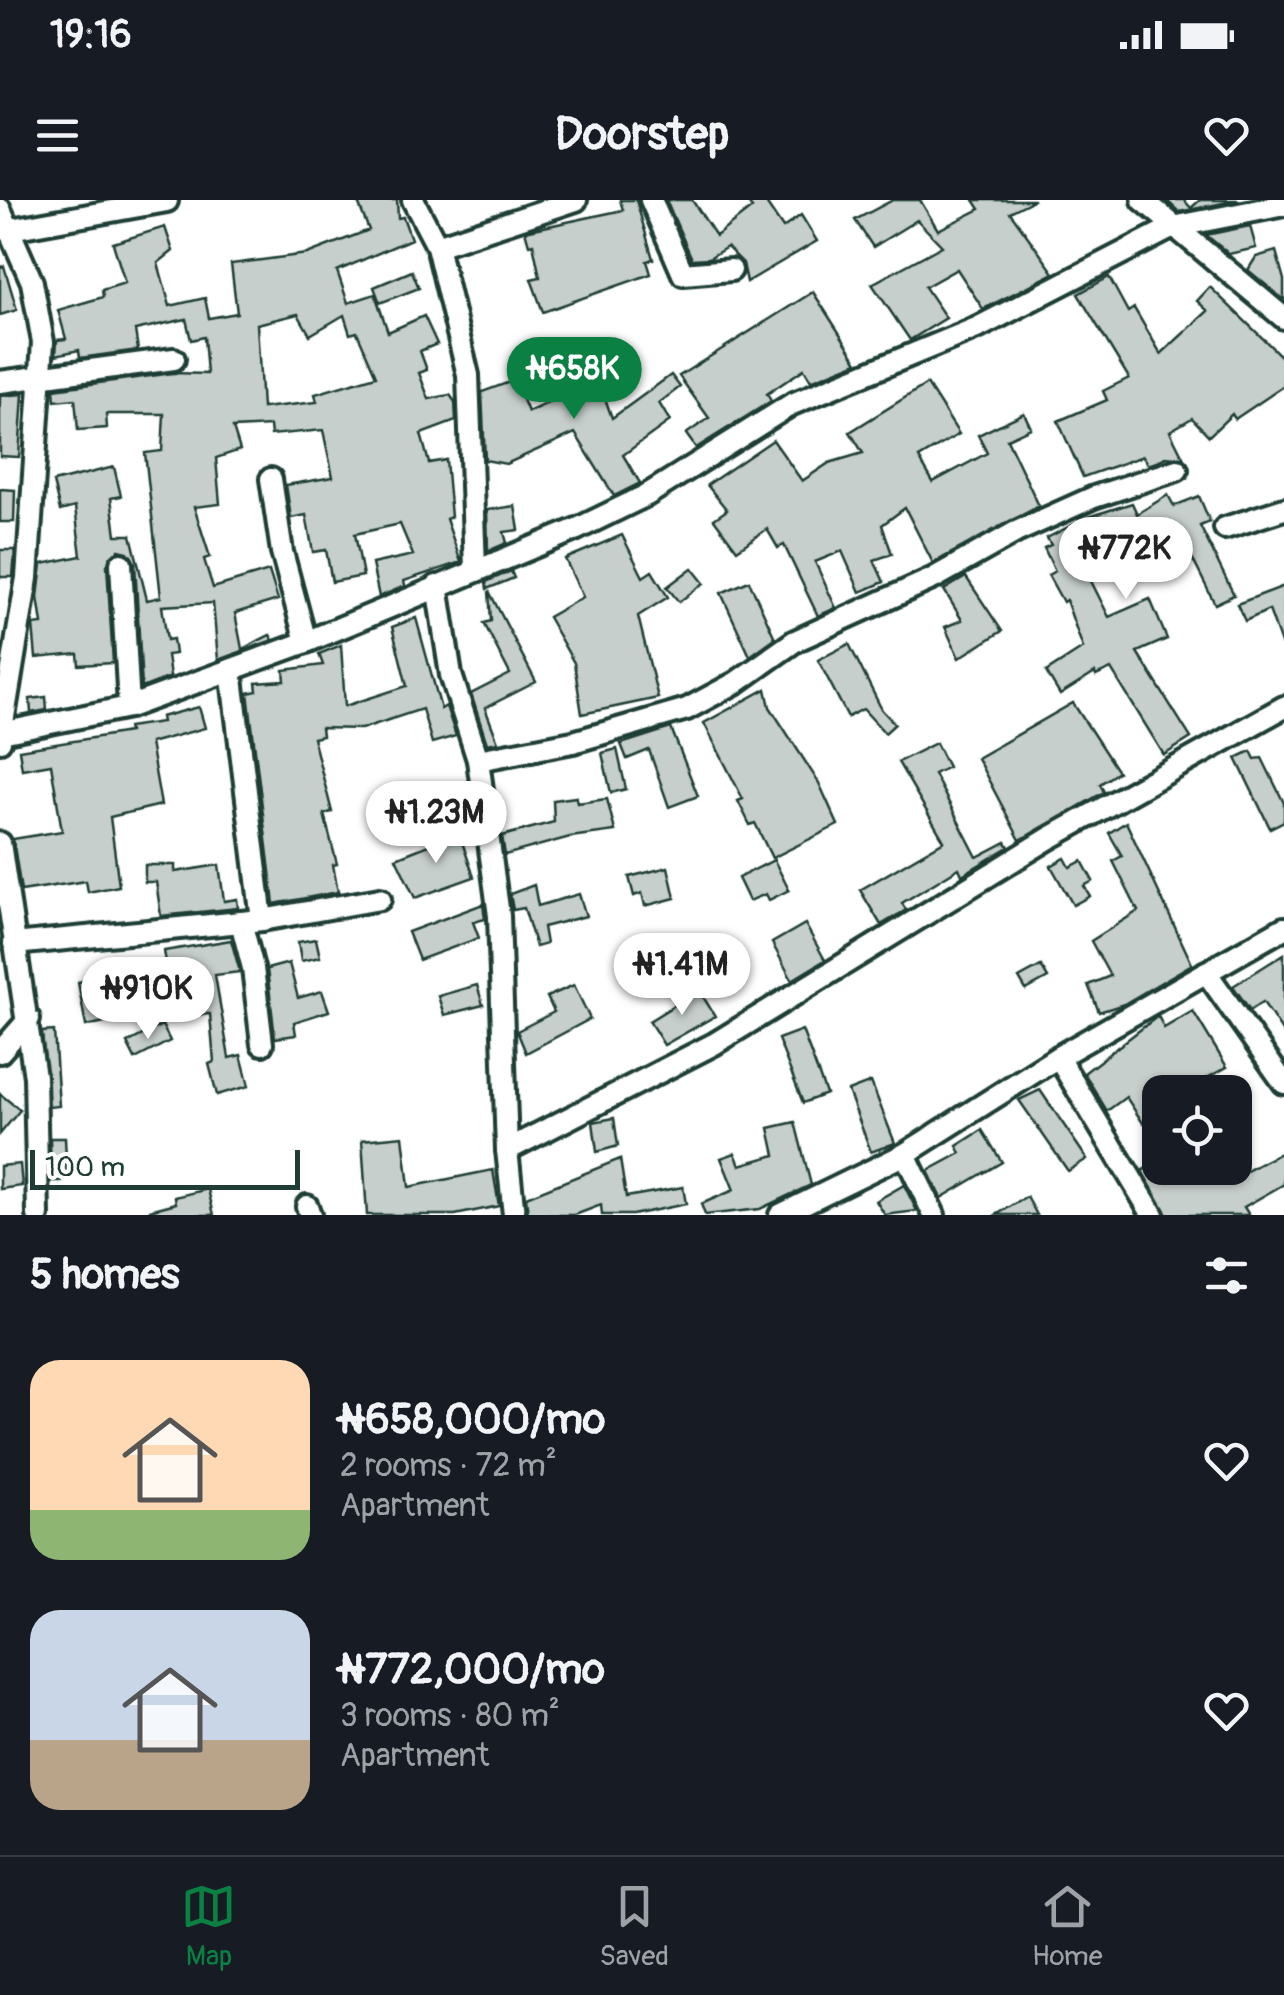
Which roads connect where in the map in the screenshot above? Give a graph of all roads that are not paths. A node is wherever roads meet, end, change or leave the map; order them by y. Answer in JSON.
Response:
{"nodes":[{"id":1,"x":413,"y":200,"type":"edge"},
{"id":2,"x":576,"y":200,"type":"edge"},
{"id":3,"x":650,"y":200,"type":"edge"},
{"id":4,"x":1142,"y":200,"type":"edge"},
{"id":5,"x":166,"y":201,"type":"edge"},
{"id":6,"x":1284,"y":205,"type":"edge"},
{"id":7,"x":0,"y":209,"type":"edge"},
{"id":8,"x":1172,"y":227,"type":"junction"},
{"id":9,"x":11,"y":229,"type":"junction"},
{"id":10,"x":437,"y":246,"type":"junction"},
{"id":11,"x":731,"y":270,"type":"dead end"},
{"id":12,"x":1284,"y":318,"type":"edge"},
{"id":13,"x":174,"y":359,"type":"dead end"},
{"id":14,"x":43,"y":380,"type":"junction"},
{"id":15,"x":0,"y":382,"type":"edge"},
{"id":16,"x":1177,"y":470,"type":"dead end"},
{"id":17,"x":272,"y":479,"type":"dead end"},
{"id":18,"x":1284,"y":508,"type":"edge"},
{"id":19,"x":1225,"y":528,"type":"dead end"},
{"id":20,"x":121,"y":564,"type":"dead end"},
{"id":21,"x":475,"y":570,"type":"junction"},
{"id":22,"x":437,"y":586,"type":"junction"},
{"id":23,"x":306,"y":642,"type":"junction"},
{"id":24,"x":232,"y":670,"type":"junction"},
{"id":25,"x":129,"y":707,"type":"junction"},
{"id":26,"x":1284,"y":707,"type":"edge"},
{"id":27,"x":1,"y":733,"type":"edge"},
{"id":28,"x":0,"y":742,"type":"edge"},
{"id":29,"x":478,"y":760,"type":"junction"},
{"id":30,"x":0,"y":843,"type":"edge"},
{"id":31,"x":380,"y":898,"type":"dead end"},
{"id":32,"x":252,"y":921,"type":"junction"},
{"id":33,"x":1284,"y":928,"type":"edge"},
{"id":34,"x":14,"y":944,"type":"junction"},
{"id":35,"x":1206,"y":972,"type":"junction"},
{"id":36,"x":29,"y":1019,"type":"junction"},
{"id":37,"x":262,"y":1044,"type":"dead end"},
{"id":38,"x":0,"y":1052,"type":"edge"},
{"id":39,"x":1058,"y":1057,"type":"junction"},
{"id":40,"x":1284,"y":1084,"type":"edge"},
{"id":41,"x":506,"y":1150,"type":"junction"},
{"id":42,"x":904,"y":1154,"type":"junction"},
{"id":43,"x":38,"y":1215,"type":"edge"},
{"id":44,"x":514,"y":1215,"type":"edge"},
{"id":45,"x":780,"y":1215,"type":"edge"},
{"id":46,"x":934,"y":1215,"type":"edge"},
{"id":47,"x":1153,"y":1215,"type":"edge"}],
"edges":[{"from":1,"to":10,"type":"street"},
{"from":2,"to":10,"type":"street"},
{"from":3,"to":11,"type":"street"},
{"from":4,"to":8,"type":"street"},
{"from":5,"to":9,"type":"street"},
{"from":6,"to":8,"type":"street"},
{"from":7,"to":9,"type":"street"},
{"from":8,"to":12,"type":"street"},
{"from":8,"to":21,"type":"street"},
{"from":9,"to":14,"type":"street"},
{"from":10,"to":21,"type":"street"},
{"from":13,"to":14,"type":"street"},
{"from":14,"to":15,"type":"street"},
{"from":14,"to":27,"type":"street"},
{"from":16,"to":29,"type":"street"},
{"from":17,"to":23,"type":"street"},
{"from":18,"to":19,"type":"street"},
{"from":20,"to":25,"type":"street"},
{"from":21,"to":22,"type":"street"},
{"from":22,"to":23,"type":"street"},
{"from":22,"to":29,"type":"street"},
{"from":23,"to":24,"type":"street"},
{"from":24,"to":25,"type":"street"},
{"from":24,"to":32,"type":"street"},
{"from":25,"to":27,"type":"street"},
{"from":26,"to":41,"type":"street"},
{"from":27,"to":28,"type":"street"},
{"from":29,"to":41,"type":"street"},
{"from":30,"to":34,"type":"street"},
{"from":31,"to":32,"type":"street"},
{"from":32,"to":34,"type":"street"},
{"from":32,"to":37,"type":"street"},
{"from":33,"to":35,"type":"street"},
{"from":34,"to":36,"type":"street"},
{"from":35,"to":39,"type":"street"},
{"from":35,"to":40,"type":"street"},
{"from":36,"to":38,"type":"street"},
{"from":36,"to":43,"type":"street"},
{"from":39,"to":42,"type":"street"},
{"from":39,"to":47,"type":"street"},
{"from":41,"to":44,"type":"street"},
{"from":42,"to":45,"type":"street"},
{"from":42,"to":46,"type":"street"}]}
